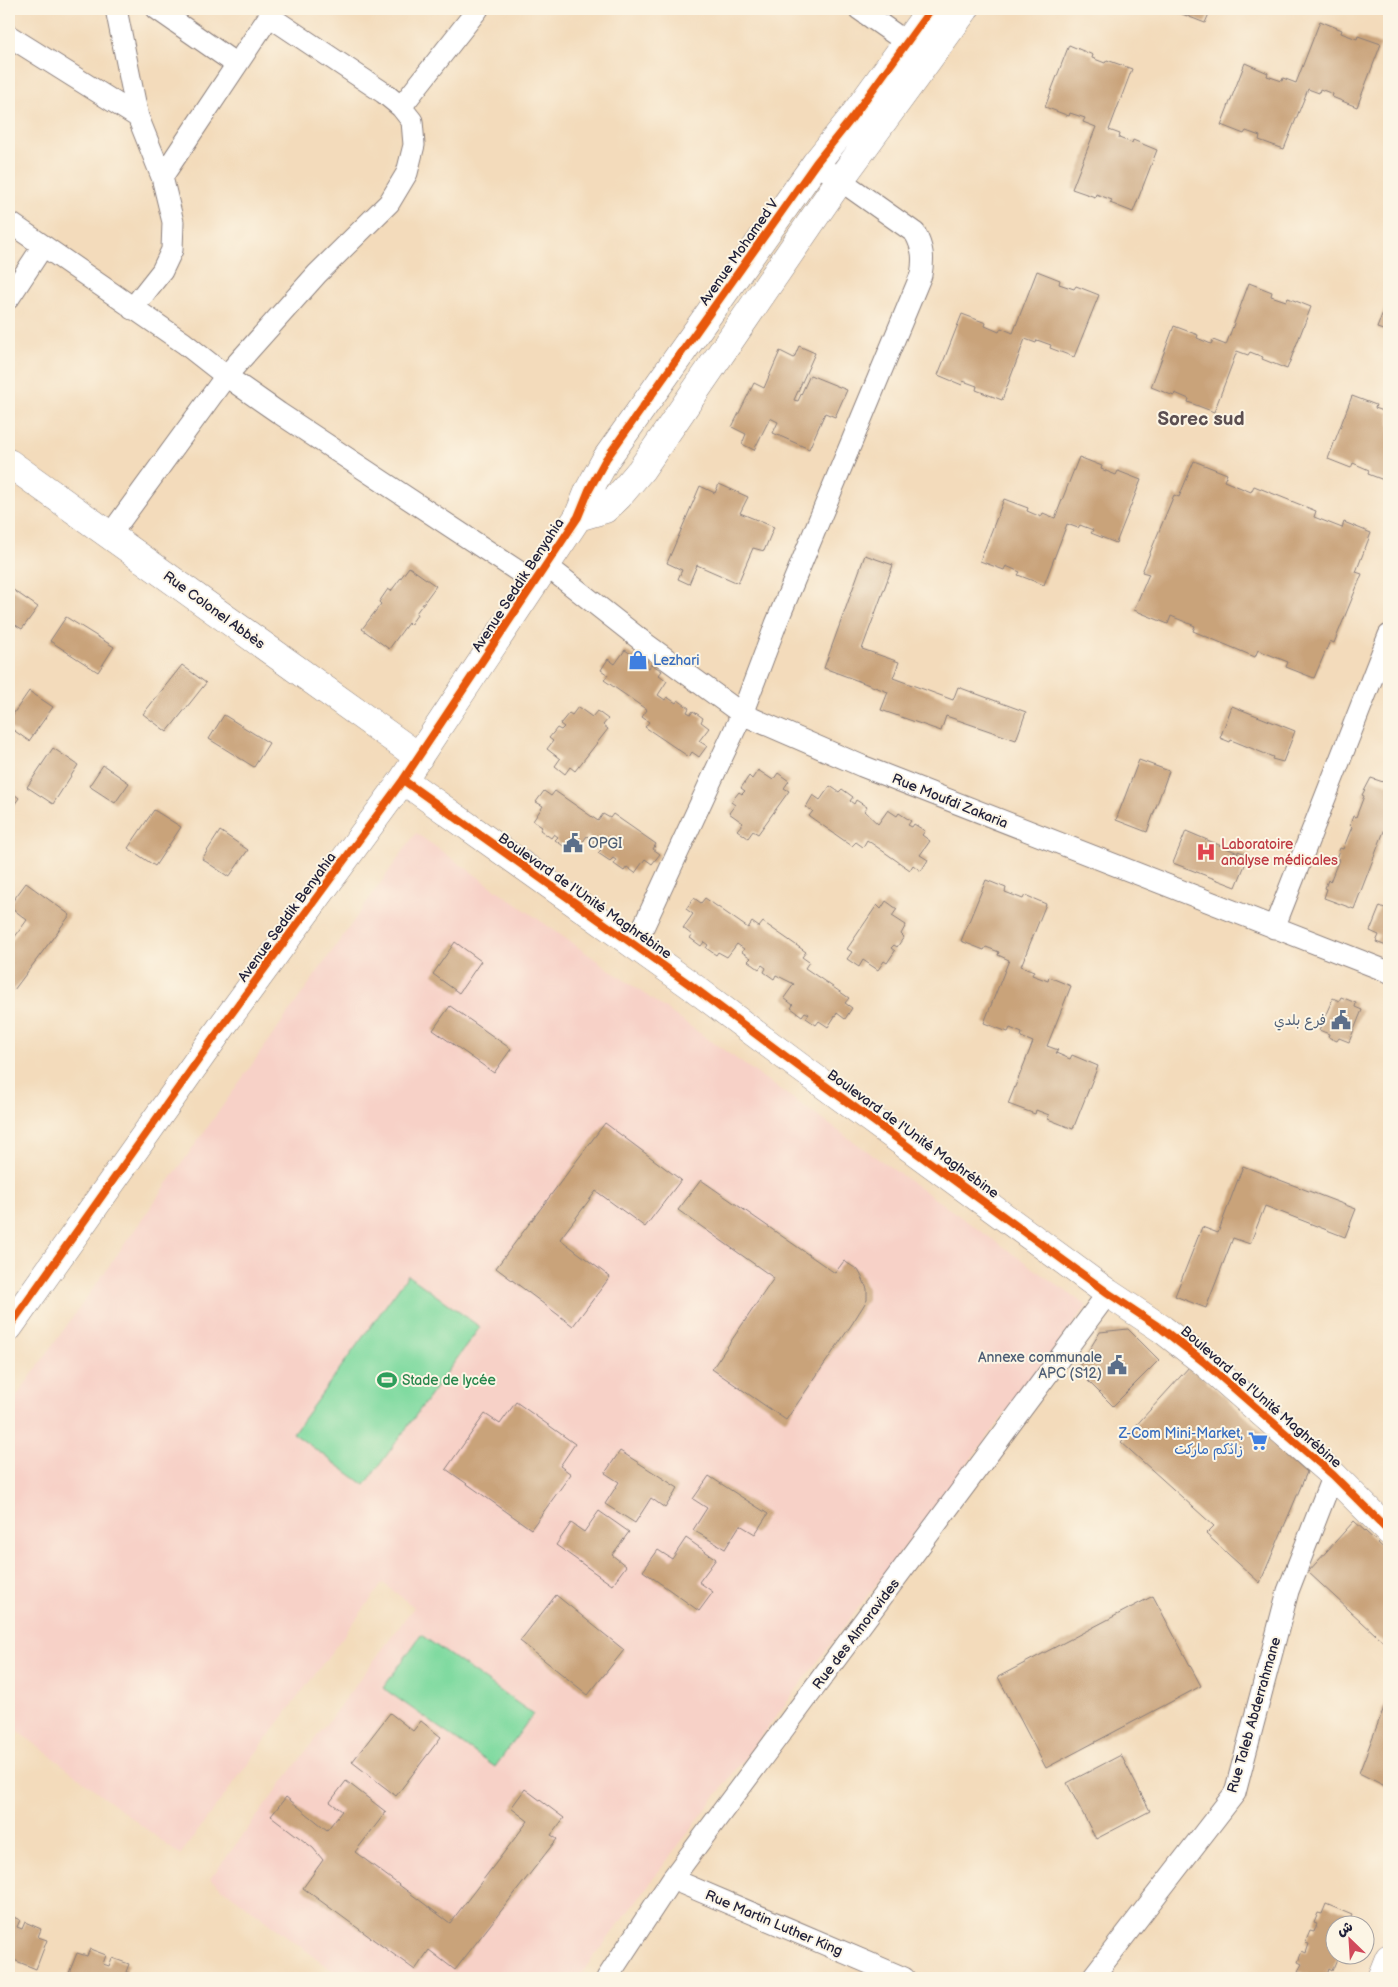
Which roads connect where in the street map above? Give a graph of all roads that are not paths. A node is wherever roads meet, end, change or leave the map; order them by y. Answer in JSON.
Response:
{"nodes":[{"id":1,"x":116,"y":9,"type":"edge"},
{"id":2,"x":157,"y":9,"type":"edge"},
{"id":3,"x":478,"y":9,"type":"edge"},
{"id":4,"x":859,"y":9,"type":"edge"},
{"id":5,"x":931,"y":9,"type":"edge"},
{"id":6,"x":965,"y":9,"type":"edge"},
{"id":7,"x":272,"y":12,"type":"edge"},
{"id":8,"x":9,"y":36,"type":"edge"},
{"id":9,"x":906,"y":42,"type":"junction"},
{"id":10,"x":236,"y":64,"type":"junction"},
{"id":11,"x":401,"y":107,"type":"junction"},
{"id":12,"x":138,"y":117,"type":"junction"},
{"id":13,"x":816,"y":163,"type":"junction"},
{"id":14,"x":162,"y":177,"type":"junction"},
{"id":15,"x":840,"y":180,"type":"junction"},
{"id":16,"x":9,"y":222,"type":"edge"},
{"id":17,"x":44,"y":246,"type":"junction"},
{"id":18,"x":9,"y":298,"type":"edge"},
{"id":19,"x":132,"y":309,"type":"junction"},
{"id":20,"x":226,"y":376,"type":"junction"},
{"id":21,"x":9,"y":463,"type":"edge"},
{"id":22,"x":578,"y":517,"type":"junction"},
{"id":23,"x":110,"y":536,"type":"junction"},
{"id":24,"x":541,"y":574,"type":"junction"},
{"id":25,"x":1389,"y":634,"type":"edge"},
{"id":26,"x":742,"y":714,"type":"junction"},
{"id":27,"x":419,"y":757,"type":"junction"},
{"id":28,"x":403,"y":780,"type":"junction"},
{"id":29,"x":1274,"y":928,"type":"junction"},
{"id":30,"x":634,"y":947,"type":"junction"},
{"id":31,"x":1389,"y":972,"type":"edge"},
{"id":32,"x":1108,"y":1293,"type":"junction"},
{"id":33,"x":9,"y":1327,"type":"edge"},
{"id":34,"x":1333,"y":1475,"type":"junction"},
{"id":35,"x":1389,"y":1532,"type":"edge"},
{"id":36,"x":672,"y":1879,"type":"junction"},
{"id":37,"x":1389,"y":1958,"type":"edge"},
{"id":38,"x":607,"y":1978,"type":"edge"},
{"id":39,"x":904,"y":1978,"type":"edge"},
{"id":40,"x":1092,"y":1978,"type":"edge"},
{"id":41,"x":1381,"y":1978,"type":"edge"}],
"edges":[{"from":1,"to":12,"type":"street"},
{"from":2,"to":10,"type":"street"},
{"from":3,"to":11,"type":"street"},
{"from":4,"to":9,"type":"street"},
{"from":5,"to":9,"type":"street","name":"Avenue Mohamed V"},
{"from":6,"to":15,"type":"street"},
{"from":7,"to":10,"type":"street"},
{"from":7,"to":11,"type":"street"},
{"from":8,"to":12,"type":"street"},
{"from":9,"to":13,"type":"street","name":"Avenue Mohamed V"},
{"from":10,"to":14,"type":"street"},
{"from":11,"to":20,"type":"street"},
{"from":12,"to":14,"type":"street"},
{"from":13,"to":15,"type":"street"},
{"from":13,"to":22,"type":"street","name":"Avenue Mohamed V"},
{"from":14,"to":19,"type":"street"},
{"from":15,"to":22,"type":"street"},
{"from":15,"to":26,"type":"street"},
{"from":16,"to":17,"type":"street","name":"Rue Moufdi Zakaria"},
{"from":17,"to":18,"type":"street"},
{"from":17,"to":19,"type":"street","name":"Rue Moufdi Zakaria"},
{"from":19,"to":20,"type":"street","name":"Rue Moufdi Zakaria"},
{"from":20,"to":23,"type":"street"},
{"from":20,"to":24,"type":"street","name":"Rue Moufdi Zakaria"},
{"from":21,"to":23,"type":"street","name":"Rue Colonel Abbès"},
{"from":22,"to":24,"type":"street","name":"Avenue Seddik Benyahia"},
{"from":23,"to":27,"type":"street","name":"Rue Colonel Abbès"},
{"from":24,"to":26,"type":"street","name":"Rue Moufdi Zakaria"},
{"from":24,"to":27,"type":"street","name":"Avenue Seddik Benyahia"},
{"from":25,"to":29,"type":"street"},
{"from":26,"to":29,"type":"street","name":"Rue Moufdi Zakaria"},
{"from":26,"to":30,"type":"street"},
{"from":27,"to":28,"type":"street","name":"Avenue Seddik Benyahia"},
{"from":28,"to":30,"type":"street","name":"Boulevard de l'Unité Maghrébine"},
{"from":28,"to":33,"type":"street","name":"Avenue Seddik Benyahia"},
{"from":29,"to":31,"type":"street","name":"Rue Moufdi Zakaria"},
{"from":30,"to":32,"type":"street","name":"Boulevard de l'Unité Maghrébine"},
{"from":32,"to":34,"type":"street","name":"Boulevard de l'Unité Maghrébine"},
{"from":32,"to":36,"type":"street","name":"Rue des Almoravides"},
{"from":34,"to":35,"type":"street","name":"Boulevard de l'Unité Maghrébine"},
{"from":34,"to":40,"type":"street","name":"Rue Taleb Abderrahmane"},
{"from":36,"to":38,"type":"street","name":"Rue des Almoravides"},
{"from":36,"to":39,"type":"street","name":"Rue Martin Luther King"},
{"from":37,"to":41,"type":"street"}]}
